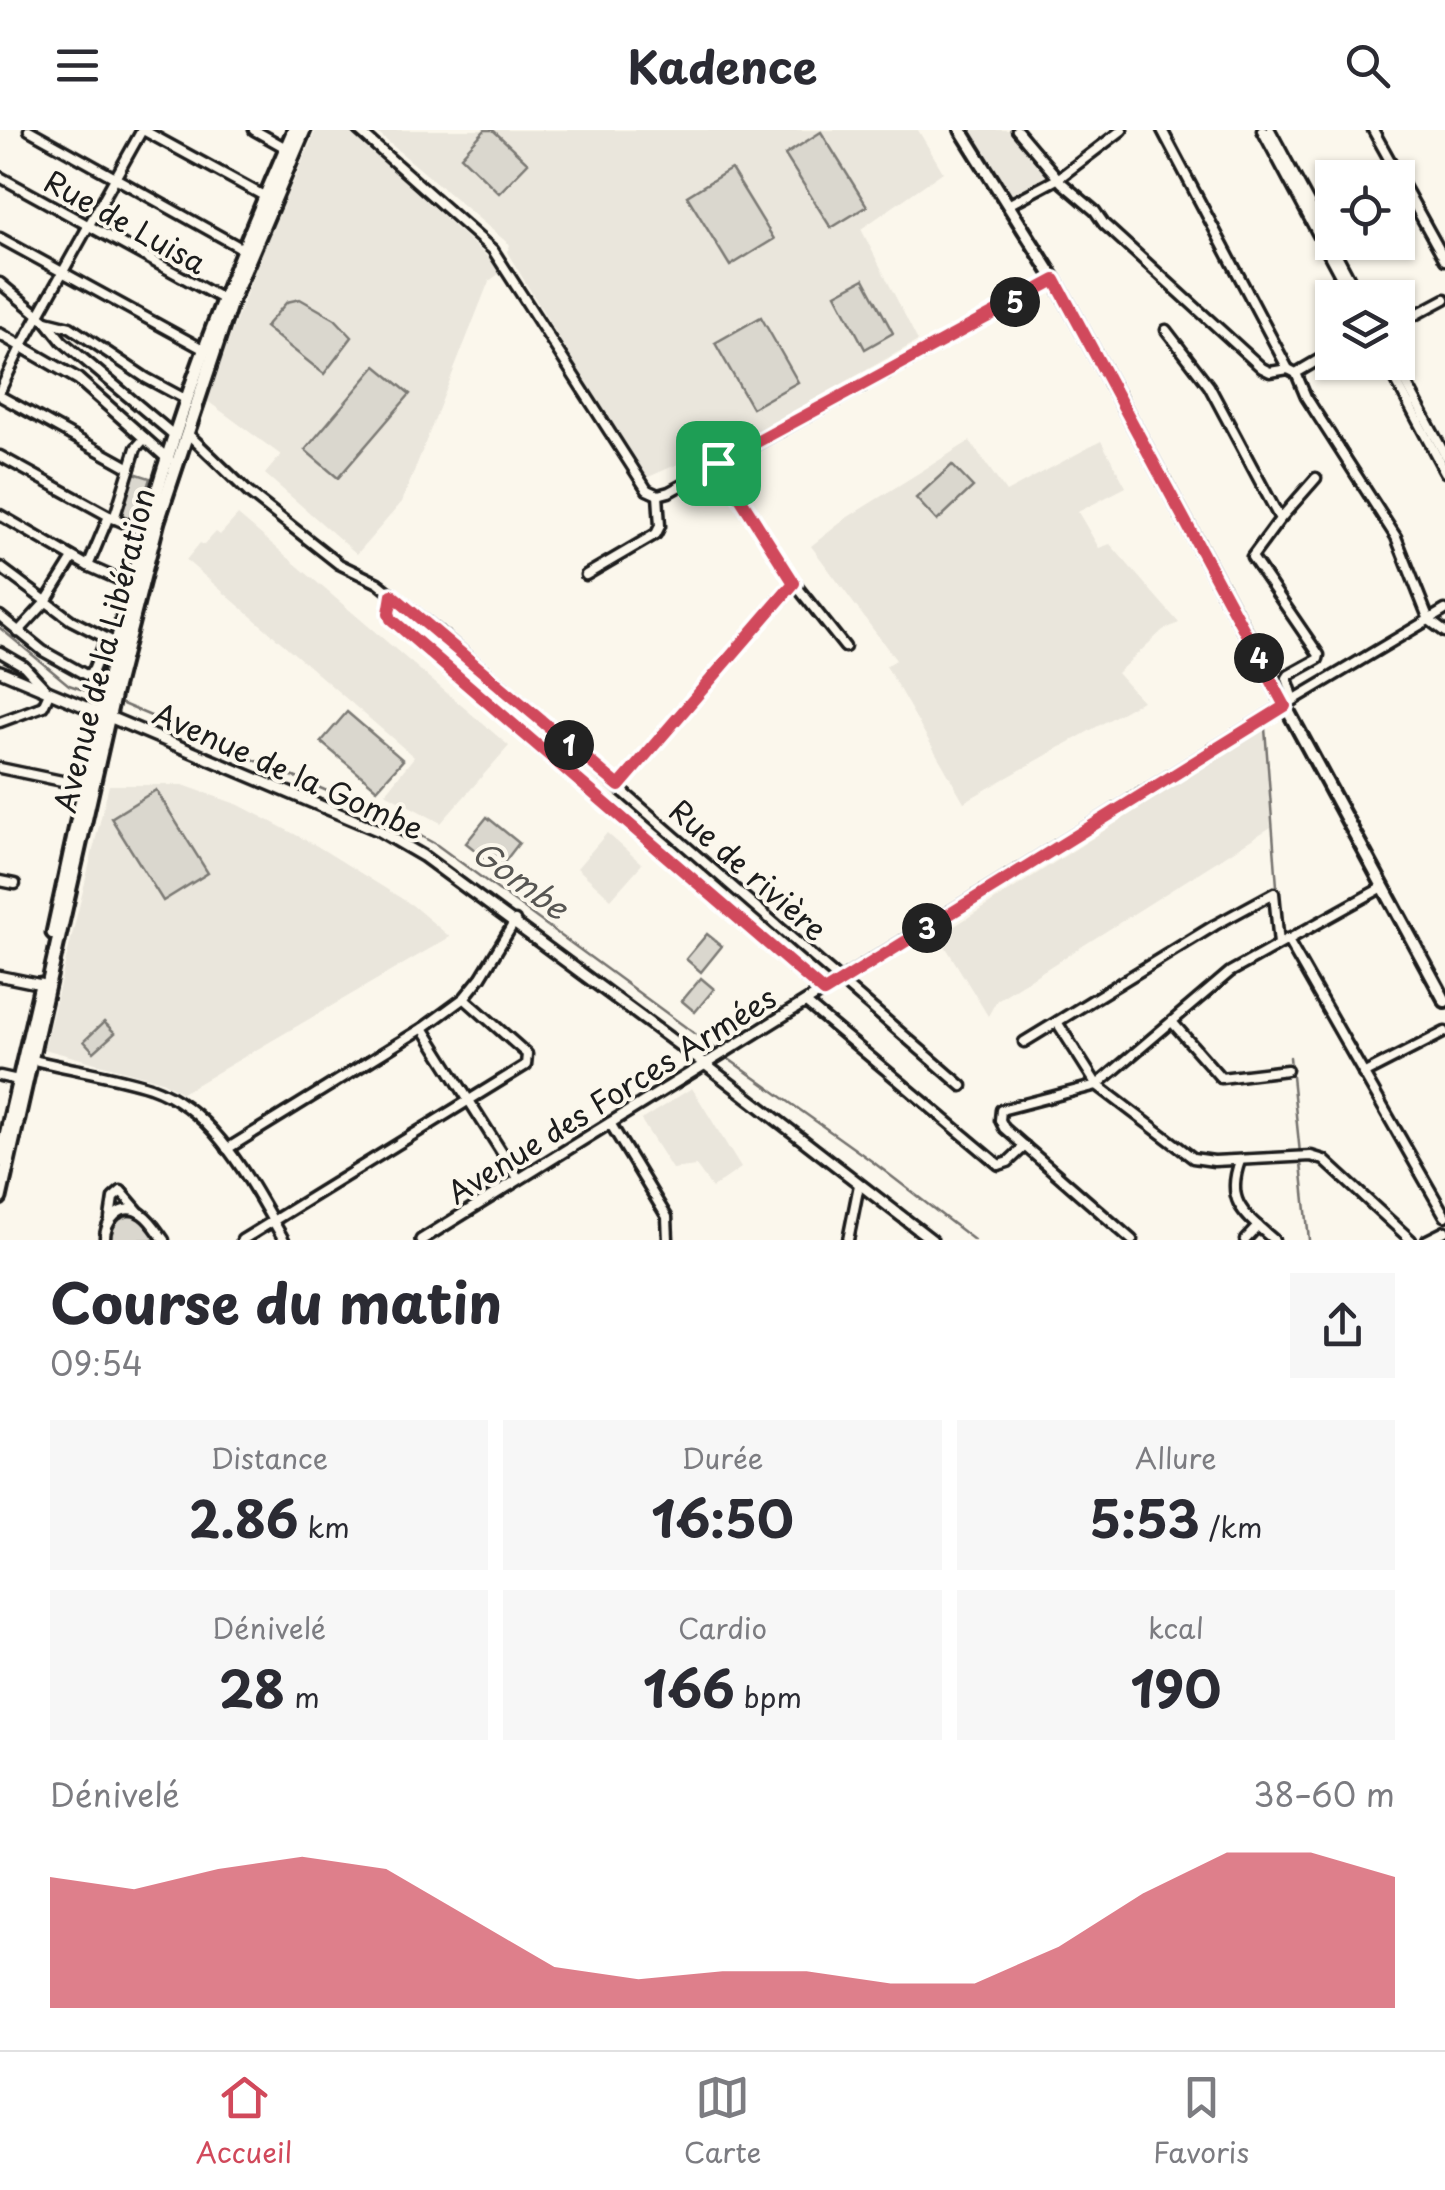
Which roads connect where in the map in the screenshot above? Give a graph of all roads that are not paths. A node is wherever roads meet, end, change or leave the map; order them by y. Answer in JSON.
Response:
{"nodes":[{"id":1,"x":30,"y":130,"type":"edge"},
{"id":2,"x":142,"y":130,"type":"edge"},
{"id":3,"x":254,"y":130,"type":"edge"},
{"id":4,"x":294,"y":130,"type":"edge"},
{"id":5,"x":304,"y":130,"type":"edge"},
{"id":6,"x":358,"y":130,"type":"edge"},
{"id":7,"x":962,"y":130,"type":"edge"},
{"id":8,"x":1017,"y":130,"type":"edge"},
{"id":9,"x":1122,"y":130,"type":"edge"},
{"id":10,"x":1162,"y":130,"type":"edge"},
{"id":11,"x":1262,"y":130,"type":"edge"},
{"id":12,"x":1270,"y":130,"type":"edge"},
{"id":13,"x":1374,"y":130,"type":"edge"},
{"id":14,"x":286,"y":148,"type":"junction"},
{"id":15,"x":0,"y":177,"type":"edge"},
{"id":16,"x":115,"y":178,"type":"junction"},
{"id":17,"x":1059,"y":178,"type":"junction"},
{"id":18,"x":264,"y":196,"type":"junction"},
{"id":19,"x":1008,"y":205,"type":"junction"},
{"id":20,"x":88,"y":227,"type":"junction"},
{"id":21,"x":0,"y":238,"type":"edge"},
{"id":22,"x":243,"y":249,"type":"junction"},
{"id":23,"x":1445,"y":260,"type":"edge"},
{"id":24,"x":62,"y":272,"type":"junction"},
{"id":25,"x":1055,"y":280,"type":"junction"},
{"id":26,"x":1342,"y":280,"type":"edge"},
{"id":27,"x":1350,"y":280,"type":"edge"},
{"id":28,"x":0,"y":283,"type":"edge"},
{"id":29,"x":1445,"y":299,"type":"edge"},
{"id":30,"x":227,"y":301,"type":"junction"},
{"id":31,"x":1415,"y":315,"type":"edge"},
{"id":32,"x":42,"y":318,"type":"junction"},
{"id":33,"x":1166,"y":330,"type":"dead end"},
{"id":34,"x":0,"y":334,"type":"edge"},
{"id":35,"x":22,"y":346,"type":"junction"},
{"id":36,"x":204,"y":349,"type":"junction"},
{"id":37,"x":1315,"y":360,"type":"edge"},
{"id":38,"x":1292,"y":371,"type":"junction"},
{"id":39,"x":1396,"y":380,"type":"edge"},
{"id":40,"x":1405,"y":380,"type":"edge"},
{"id":41,"x":0,"y":393,"type":"edge"},
{"id":42,"x":186,"y":400,"type":"junction"},
{"id":43,"x":180,"y":431,"type":"junction"},
{"id":44,"x":145,"y":438,"type":"junction"},
{"id":45,"x":1445,"y":454,"type":"edge"},
{"id":46,"x":0,"y":456,"type":"edge"},
{"id":47,"x":171,"y":461,"type":"junction"},
{"id":48,"x":718,"y":463,"type":"junction"},
{"id":49,"x":130,"y":468,"type":"junction"},
{"id":50,"x":1445,"y":472,"type":"edge"},
{"id":51,"x":1316,"y":478,"type":"dead end"},
{"id":52,"x":658,"y":495,"type":"junction"},
{"id":53,"x":0,"y":514,"type":"edge"},
{"id":54,"x":112,"y":518,"type":"junction"},
{"id":55,"x":1280,"y":519,"type":"junction"},
{"id":56,"x":145,"y":532,"type":"junction"},
{"id":57,"x":72,"y":558,"type":"junction"},
{"id":58,"x":88,"y":566,"type":"junction"},
{"id":59,"x":0,"y":567,"type":"edge"},
{"id":60,"x":586,"y":575,"type":"dead end"},
{"id":61,"x":794,"y":583,"type":"junction"},
{"id":62,"x":131,"y":585,"type":"junction"},
{"id":63,"x":392,"y":595,"type":"junction"},
{"id":64,"x":45,"y":603,"type":"junction"},
{"id":65,"x":1445,"y":610,"type":"edge"},
{"id":66,"x":0,"y":616,"type":"edge"},
{"id":67,"x":1429,"y":620,"type":"junction"},
{"id":68,"x":18,"y":632,"type":"junction"},
{"id":69,"x":1445,"y":632,"type":"edge"},
{"id":70,"x":111,"y":641,"type":"junction"},
{"id":71,"x":845,"y":646,"type":"dead end"},
{"id":72,"x":0,"y":652,"type":"edge"},
{"id":73,"x":0,"y":671,"type":"edge"},
{"id":74,"x":110,"y":690,"type":"junction"},
{"id":75,"x":49,"y":693,"type":"junction"},
{"id":76,"x":1289,"y":703,"type":"junction"},
{"id":77,"x":106,"y":710,"type":"junction"},
{"id":78,"x":0,"y":722,"type":"edge"},
{"id":79,"x":0,"y":768,"type":"edge"},
{"id":80,"x":86,"y":786,"type":"junction"},
{"id":81,"x":619,"y":786,"type":"junction"},
{"id":82,"x":0,"y":881,"type":"edge"},
{"id":83,"x":14,"y":884,"type":"dead end"},
{"id":84,"x":1383,"y":887,"type":"junction"},
{"id":85,"x":514,"y":922,"type":"junction"},
{"id":86,"x":1283,"y":942,"type":"junction"},
{"id":87,"x":0,"y":976,"type":"edge"},
{"id":88,"x":842,"y":980,"type":"junction"},
{"id":89,"x":45,"y":985,"type":"junction"},
{"id":90,"x":824,"y":992,"type":"junction"},
{"id":91,"x":464,"y":998,"type":"junction"},
{"id":92,"x":1445,"y":1001,"type":"edge"},
{"id":93,"x":806,"y":1002,"type":"junction"},
{"id":94,"x":1057,"y":1022,"type":"junction"},
{"id":95,"x":1172,"y":1023,"type":"junction"},
{"id":96,"x":423,"y":1028,"type":"junction"},
{"id":97,"x":1444,"y":1030,"type":"edge"},
{"id":98,"x":1024,"y":1042,"type":"dead end"},
{"id":99,"x":28,"y":1059,"type":"junction"},
{"id":100,"x":710,"y":1062,"type":"junction"},
{"id":101,"x":1287,"y":1070,"type":"dead end"},
{"id":102,"x":1363,"y":1074,"type":"junction"},
{"id":103,"x":0,"y":1076,"type":"edge"},
{"id":104,"x":18,"y":1080,"type":"junction"},
{"id":105,"x":1096,"y":1085,"type":"junction"},
{"id":106,"x":962,"y":1086,"type":"dead end"},
{"id":107,"x":470,"y":1100,"type":"junction"},
{"id":108,"x":610,"y":1123,"type":"junction"},
{"id":109,"x":1025,"y":1146,"type":"junction"},
{"id":110,"x":227,"y":1148,"type":"junction"},
{"id":111,"x":1240,"y":1160,"type":"junction"},
{"id":112,"x":0,"y":1161,"type":"edge"},
{"id":113,"x":1214,"y":1161,"type":"junction"},
{"id":114,"x":518,"y":1178,"type":"junction"},
{"id":115,"x":1233,"y":1180,"type":"junction"},
{"id":116,"x":859,"y":1185,"type":"junction"},
{"id":117,"x":1,"y":1192,"type":"edge"},
{"id":118,"x":138,"y":1212,"type":"junction"},
{"id":119,"x":1445,"y":1216,"type":"edge"},
{"id":120,"x":110,"y":1218,"type":"junction"},
{"id":121,"x":273,"y":1221,"type":"junction"},
{"id":122,"x":1258,"y":1226,"type":"junction"},
{"id":123,"x":1445,"y":1231,"type":"edge"},
{"id":124,"x":104,"y":1240,"type":"edge"},
{"id":125,"x":164,"y":1240,"type":"edge"},
{"id":126,"x":242,"y":1240,"type":"edge"},
{"id":127,"x":284,"y":1240,"type":"edge"},
{"id":128,"x":421,"y":1240,"type":"edge"},
{"id":129,"x":668,"y":1240,"type":"edge"},
{"id":130,"x":848,"y":1240,"type":"edge"},
{"id":131,"x":932,"y":1240,"type":"edge"},
{"id":132,"x":1132,"y":1240,"type":"edge"},
{"id":133,"x":1245,"y":1240,"type":"edge"},
{"id":134,"x":1274,"y":1240,"type":"edge"},
{"id":135,"x":1412,"y":1240,"type":"edge"},
{"id":136,"x":1426,"y":1240,"type":"edge"}],
"edges":[{"from":1,"to":16,"type":"street"},
{"from":2,"to":16,"type":"street"},
{"from":2,"to":18,"type":"street"},
{"from":3,"to":14,"type":"street"},
{"from":4,"to":14,"type":"main road","name":"Avenue de la Libération"},
{"from":5,"to":30,"type":"main road","name":"Avenue de la Libération"},
{"from":6,"to":52,"type":"street"},
{"from":7,"to":19,"type":"main road"},
{"from":8,"to":17,"type":"street"},
{"from":9,"to":17,"type":"street"},
{"from":10,"to":38,"type":"street"},
{"from":11,"to":26,"type":"street"},
{"from":12,"to":27,"type":"street"},
{"from":13,"to":23,"type":"street"},
{"from":14,"to":18,"type":"main road","name":"Avenue de la Libération"},
{"from":15,"to":20,"type":"street","name":"Rue de Luisa"},
{"from":16,"to":20,"type":"street"},
{"from":16,"to":22,"type":"street"},
{"from":17,"to":19,"type":"street"},
{"from":17,"to":38,"type":"street"},
{"from":18,"to":22,"type":"main road","name":"Avenue de la Libération"},
{"from":19,"to":25,"type":"main road"},
{"from":20,"to":24,"type":"street"},
{"from":20,"to":30,"type":"street","name":"Rue de Luisa"},
{"from":21,"to":24,"type":"street"},
{"from":22,"to":30,"type":"main road","name":"Avenue de la Libération"},
{"from":24,"to":32,"type":"street"},
{"from":24,"to":36,"type":"street"},
{"from":25,"to":48,"type":"street"},
{"from":25,"to":76,"type":"main road"},
{"from":28,"to":32,"type":"street"},
{"from":29,"to":31,"type":"street"},
{"from":30,"to":36,"type":"main road","name":"Avenue de la Libération"},
{"from":30,"to":43,"type":"main road","name":"Avenue de la Libération"},
{"from":32,"to":35,"type":"street"},
{"from":32,"to":42,"type":"street"},
{"from":32,"to":43,"type":"street","name":"Rue de rivière"},
{"from":33,"to":55,"type":"street"},
{"from":34,"to":35,"type":"street"},
{"from":35,"to":41,"type":"street"},
{"from":35,"to":44,"type":"street"},
{"from":36,"to":42,"type":"main road","name":"Avenue de la Libération"},
{"from":37,"to":38,"type":"street"},
{"from":38,"to":67,"type":"street"},
{"from":39,"to":50,"type":"street"},
{"from":40,"to":45,"type":"street"},
{"from":41,"to":49,"type":"street"},
{"from":42,"to":43,"type":"main road","name":"Avenue de la Libération"},
{"from":43,"to":47,"type":"main road","name":"Avenue de la Libération"},
{"from":43,"to":63,"type":"street","name":"Rue de rivière"},
{"from":44,"to":47,"type":"street"},
{"from":44,"to":49,"type":"street"},
{"from":46,"to":54,"type":"street"},
{"from":47,"to":56,"type":"main road","name":"Avenue de la Libération"},
{"from":47,"to":74,"type":"main road","name":"Avenue de la Libération"},
{"from":48,"to":52,"type":"street"},
{"from":48,"to":61,"type":"street"},
{"from":49,"to":54,"type":"street"},
{"from":51,"to":55,"type":"street"},
{"from":52,"to":60,"type":"street"},
{"from":53,"to":57,"type":"street"},
{"from":54,"to":56,"type":"street"},
{"from":54,"to":58,"type":"street"},
{"from":55,"to":76,"type":"street"},
{"from":56,"to":62,"type":"main road","name":"Avenue de la Libération"},
{"from":57,"to":58,"type":"street"},
{"from":57,"to":64,"type":"street"},
{"from":58,"to":62,"type":"street"},
{"from":59,"to":64,"type":"street"},
{"from":61,"to":71,"type":"street"},
{"from":61,"to":81,"type":"street"},
{"from":62,"to":70,"type":"main road","name":"Avenue de la Libération"},
{"from":63,"to":81,"type":"street","name":"Rue de rivière"},
{"from":63,"to":90,"type":"street"},
{"from":64,"to":68,"type":"street"},
{"from":64,"to":70,"type":"street"},
{"from":65,"to":67,"type":"street"},
{"from":66,"to":68,"type":"street"},
{"from":67,"to":69,"type":"street"},
{"from":67,"to":76,"type":"street"},
{"from":68,"to":70,"type":"street"},
{"from":70,"to":74,"type":"main road","name":"Avenue de la Libération"},
{"from":72,"to":75,"type":"street"},
{"from":73,"to":75,"type":"street","name":"Avenue de la Gombe"},
{"from":74,"to":77,"type":"main road","name":"Avenue de la Libération"},
{"from":75,"to":77,"type":"street","name":"Avenue de la Gombe"},
{"from":75,"to":78,"type":"street"},
{"from":76,"to":84,"type":"main road"},
{"from":76,"to":88,"type":"street","name":"Avenue des Forces Armées"},
{"from":77,"to":80,"type":"main road","name":"Avenue de la Libération"},
{"from":77,"to":85,"type":"street","name":"Avenue de la Gombe"},
{"from":77,"to":89,"type":"main road","name":"Avenue de la Libération"},
{"from":79,"to":80,"type":"street"},
{"from":80,"to":89,"type":"main road","name":"Avenue de la Libération"},
{"from":81,"to":88,"type":"street","name":"Rue de rivière"},
{"from":82,"to":83,"type":"street"},
{"from":84,"to":86,"type":"street"},
{"from":84,"to":92,"type":"main road"},
{"from":85,"to":91,"type":"street"},
{"from":85,"to":100,"type":"street","name":"Avenue de la Gombe"},
{"from":86,"to":94,"type":"street"},
{"from":86,"to":95,"type":"street"},
{"from":86,"to":102,"type":"street"},
{"from":87,"to":89,"type":"street"},
{"from":88,"to":90,"type":"street","name":"Avenue des Forces Armées"},
{"from":88,"to":106,"type":"street","name":"Rue de rivière"},
{"from":89,"to":99,"type":"main road","name":"Avenue de la Libération"},
{"from":90,"to":93,"type":"street","name":"Avenue des Forces Armées"},
{"from":91,"to":96,"type":"street"},
{"from":91,"to":107,"type":"street"},
{"from":93,"to":100,"type":"street","name":"Avenue des Forces Armées"},
{"from":93,"to":109,"type":"street"},
{"from":94,"to":98,"type":"street"},
{"from":94,"to":105,"type":"street"},
{"from":95,"to":101,"type":"street"},
{"from":95,"to":105,"type":"street"},
{"from":96,"to":107,"type":"street"},
{"from":96,"to":110,"type":"street"},
{"from":97,"to":102,"type":"street"},
{"from":99,"to":104,"type":"main road","name":"Avenue de la Libération"},
{"from":99,"to":110,"type":"street"},
{"from":99,"to":117,"type":"main road","name":"Avenue de la Libération"},
{"from":100,"to":108,"type":"street","name":"Avenue des Forces Armées"},
{"from":100,"to":116,"type":"street","name":"Avenue de la Gombe"},
{"from":102,"to":119,"type":"street"},
{"from":103,"to":104,"type":"street"},
{"from":104,"to":112,"type":"main road","name":"Avenue de la Libération"},
{"from":105,"to":109,"type":"street"},
{"from":105,"to":113,"type":"street"},
{"from":107,"to":114,"type":"street"},
{"from":107,"to":121,"type":"street"},
{"from":108,"to":114,"type":"street","name":"Avenue des Forces Armées"},
{"from":108,"to":129,"type":"street"},
{"from":109,"to":132,"type":"street"},
{"from":110,"to":121,"type":"street"},
{"from":111,"to":113,"type":"street"},
{"from":111,"to":115,"type":"street"},
{"from":111,"to":135,"type":"street"},
{"from":113,"to":115,"type":"street"},
{"from":114,"to":128,"type":"street","name":"Avenue des Forces Armées"},
{"from":115,"to":122,"type":"street"},
{"from":116,"to":130,"type":"street"},
{"from":116,"to":131,"type":"street","name":"Avenue de la Gombe"},
{"from":118,"to":120,"type":"street"},
{"from":118,"to":120,"type":"street"},
{"from":118,"to":125,"type":"street"},
{"from":120,"to":124,"type":"street"},
{"from":121,"to":126,"type":"street"},
{"from":121,"to":127,"type":"street"},
{"from":122,"to":133,"type":"street"},
{"from":122,"to":134,"type":"street"},
{"from":123,"to":136,"type":"street"}]}
